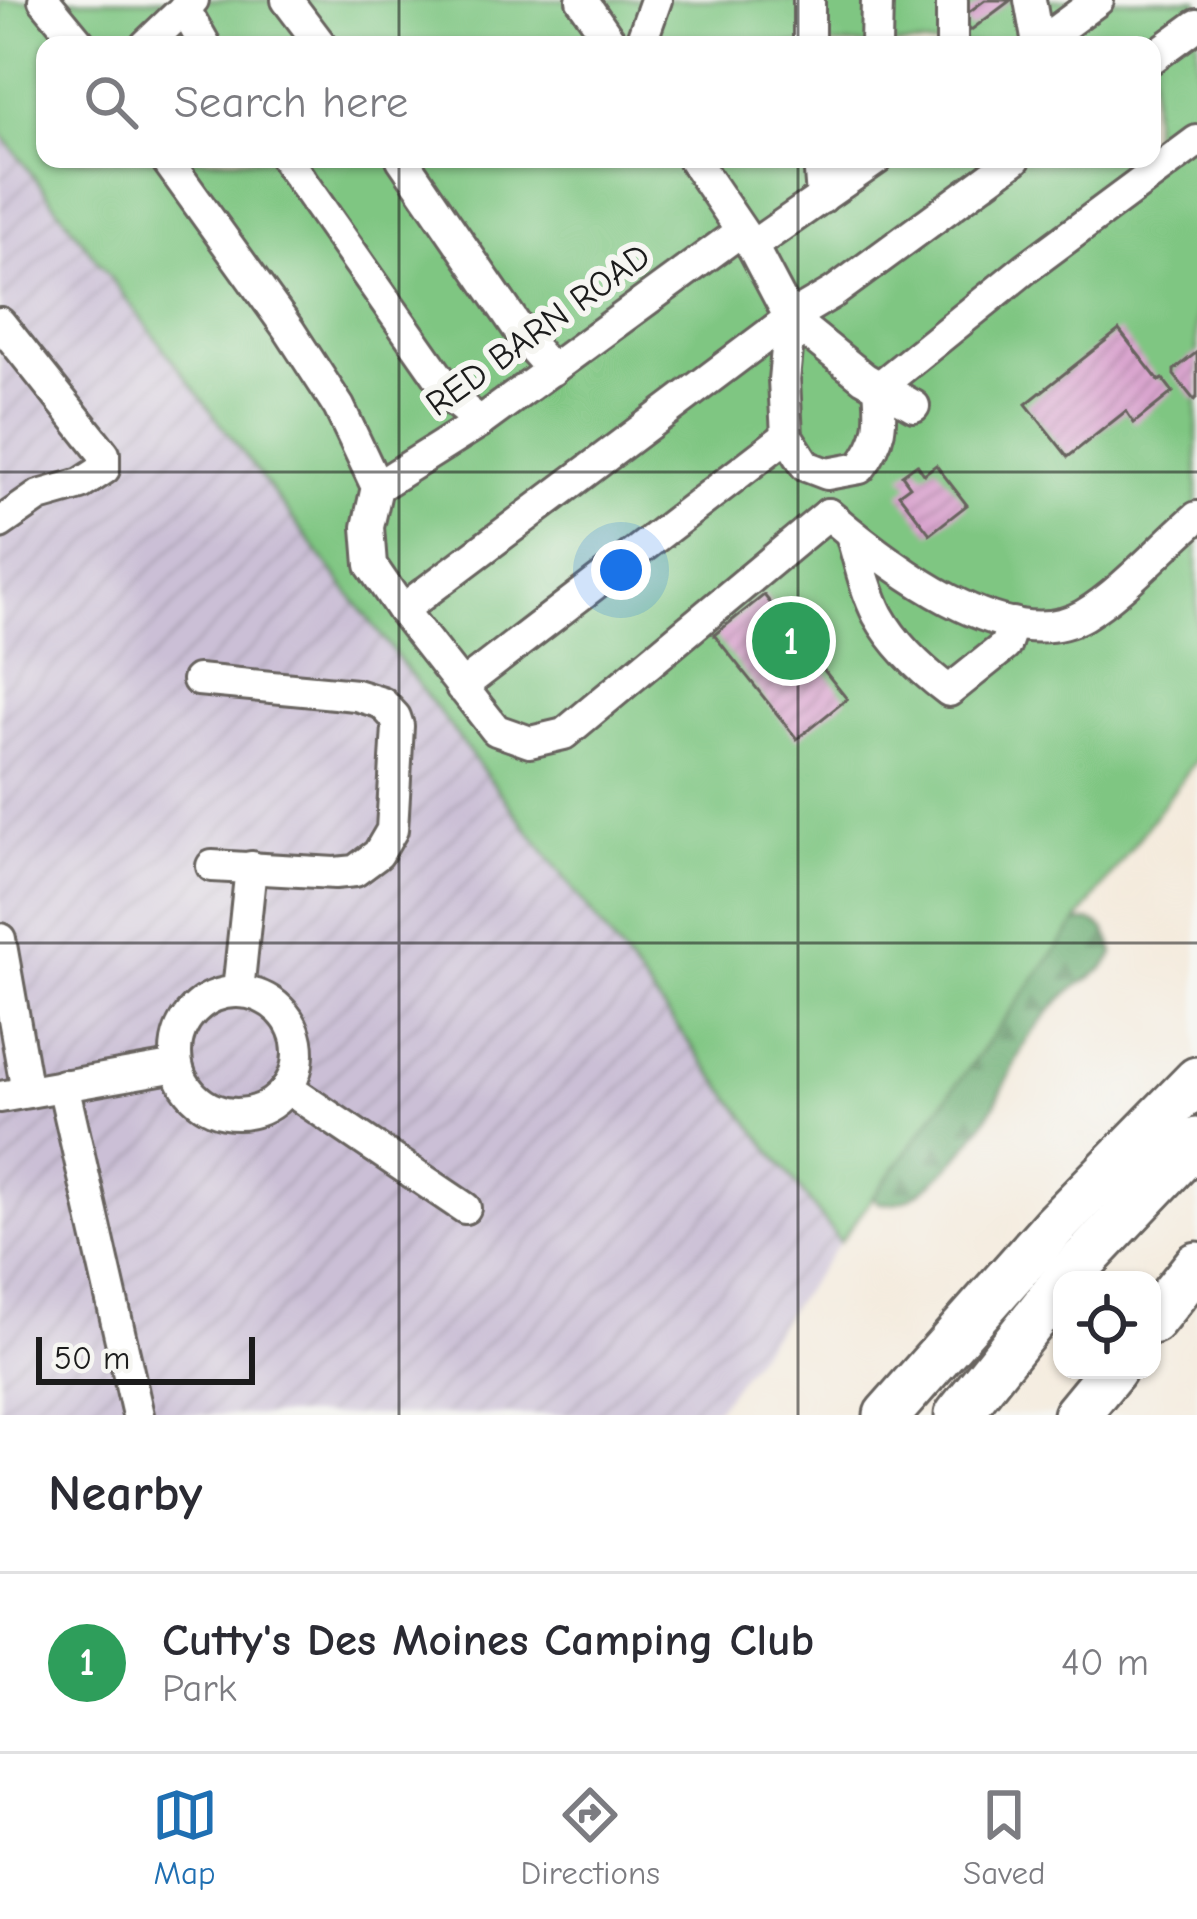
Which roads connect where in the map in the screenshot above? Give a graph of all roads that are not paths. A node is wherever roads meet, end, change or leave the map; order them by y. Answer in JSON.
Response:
{"nodes":[{"id":1,"x":44,"y":0,"type":"edge"},
{"id":2,"x":287,"y":0,"type":"edge"},
{"id":3,"x":582,"y":0,"type":"edge"},
{"id":4,"x":656,"y":0,"type":"edge"},
{"id":5,"x":809,"y":0,"type":"edge"},
{"id":6,"x":877,"y":0,"type":"edge"},
{"id":7,"x":952,"y":0,"type":"edge"},
{"id":8,"x":1030,"y":0,"type":"edge"},
{"id":9,"x":1098,"y":0,"type":"edge"},
{"id":10,"x":189,"y":4,"type":"edge"},
{"id":11,"x":1197,"y":25,"type":"edge"},
{"id":12,"x":74,"y":36,"type":"edge"},
{"id":13,"x":155,"y":36,"type":"edge"},
{"id":14,"x":201,"y":36,"type":"edge"},
{"id":15,"x":314,"y":36,"type":"edge"},
{"id":16,"x":607,"y":36,"type":"edge"},
{"id":17,"x":643,"y":36,"type":"edge"},
{"id":18,"x":808,"y":36,"type":"edge"},
{"id":19,"x":876,"y":36,"type":"edge"},
{"id":20,"x":952,"y":36,"type":"edge"},
{"id":21,"x":1036,"y":36,"type":"edge"},
{"id":22,"x":1049,"y":36,"type":"edge"},
{"id":23,"x":1161,"y":51,"type":"edge"},
{"id":24,"x":1197,"y":141,"type":"edge"},
{"id":25,"x":172,"y":168,"type":"edge"},
{"id":26,"x":292,"y":168,"type":"edge"},
{"id":27,"x":408,"y":168,"type":"edge"},
{"id":28,"x":699,"y":168,"type":"edge"},
{"id":29,"x":820,"y":168,"type":"edge"},
{"id":30,"x":864,"y":168,"type":"edge"},
{"id":31,"x":1003,"y":168,"type":"edge"},
{"id":32,"x":1161,"y":168,"type":"edge"},
{"id":33,"x":1161,"y":168,"type":"edge"},
{"id":34,"x":822,"y":198,"type":"junction"},
{"id":35,"x":747,"y":239,"type":"junction"},
{"id":36,"x":790,"y":318,"type":"junction"},
{"id":37,"x":0,"y":323,"type":"edge"},
{"id":38,"x":552,"y":370,"type":"junction"},
{"id":39,"x":879,"y":387,"type":"junction"},
{"id":40,"x":914,"y":406,"type":"dead end"},
{"id":41,"x":480,"y":422,"type":"junction"},
{"id":42,"x":787,"y":436,"type":"junction"},
{"id":43,"x":827,"y":474,"type":"junction"},
{"id":44,"x":377,"y":487,"type":"junction"},
{"id":45,"x":1197,"y":517,"type":"edge"},
{"id":46,"x":0,"y":523,"type":"edge"},
{"id":47,"x":839,"y":524,"type":"junction"},
{"id":48,"x":402,"y":610,"type":"junction"},
{"id":49,"x":1013,"y":623,"type":"junction"},
{"id":50,"x":198,"y":680,"type":"dead end"},
{"id":51,"x":461,"y":686,"type":"junction"},
{"id":52,"x":212,"y":866,"type":"dead end"},
{"id":53,"x":250,"y":867,"type":"junction"},
{"id":54,"x":0,"y":938,"type":"edge"},
{"id":55,"x":238,"y":991,"type":"junction"},
{"id":56,"x":177,"y":1066,"type":"junction"},
{"id":57,"x":1197,"y":1080,"type":"edge"},
{"id":58,"x":63,"y":1085,"type":"junction"},
{"id":59,"x":287,"y":1088,"type":"junction"},
{"id":60,"x":14,"y":1095,"type":"edge"},
{"id":61,"x":1197,"y":1141,"type":"edge"},
{"id":62,"x":465,"y":1208,"type":"dead end"},
{"id":63,"x":1197,"y":1265,"type":"edge"},
{"id":64,"x":1074,"y":1271,"type":"edge"},
{"id":65,"x":1053,"y":1296,"type":"edge"},
{"id":66,"x":1161,"y":1310,"type":"edge"},
{"id":67,"x":1106,"y":1379,"type":"edge"},
{"id":68,"x":138,"y":1415,"type":"edge"},
{"id":69,"x":887,"y":1415,"type":"edge"},
{"id":70,"x":958,"y":1415,"type":"edge"},
{"id":71,"x":1076,"y":1415,"type":"edge"}],
"edges":[{"from":1,"to":12,"type":"street"},
{"from":2,"to":15,"type":"street"},
{"from":3,"to":16,"type":"street"},
{"from":4,"to":17,"type":"street"},
{"from":5,"to":18,"type":"street"},
{"from":6,"to":19,"type":"street"},
{"from":7,"to":20,"type":"street"},
{"from":8,"to":21,"type":"street"},
{"from":9,"to":22,"type":"street"},
{"from":10,"to":13,"type":"street"},
{"from":10,"to":14,"type":"street"},
{"from":11,"to":23,"type":"street"},
{"from":24,"to":32,"type":"street"},
{"from":25,"to":44,"type":"street"},
{"from":26,"to":41,"type":"street"},
{"from":27,"to":38,"type":"street"},
{"from":28,"to":35,"type":"street"},
{"from":29,"to":34,"type":"street"},
{"from":30,"to":34,"type":"street","name":"RED BARN ROAD"},
{"from":31,"to":36,"type":"street"},
{"from":33,"to":39,"type":"street"},
{"from":34,"to":35,"type":"street","name":"RED BARN ROAD"},
{"from":35,"to":36,"type":"street"},
{"from":35,"to":38,"type":"street","name":"RED BARN ROAD"},
{"from":36,"to":39,"type":"street"},
{"from":36,"to":42,"type":"street"},
{"from":36,"to":48,"type":"street"},
{"from":37,"to":46,"type":"street"},
{"from":38,"to":41,"type":"street","name":"RED BARN ROAD"},
{"from":39,"to":40,"type":"street"},
{"from":39,"to":43,"type":"street"},
{"from":41,"to":44,"type":"street","name":"RED BARN ROAD"},
{"from":42,"to":43,"type":"street"},
{"from":42,"to":51,"type":"street"},
{"from":43,"to":47,"type":"street"},
{"from":44,"to":48,"type":"street"},
{"from":45,"to":49,"type":"street"},
{"from":47,"to":49,"type":"street"},
{"from":47,"to":49,"type":"street"},
{"from":47,"to":51,"type":"street"},
{"from":48,"to":51,"type":"street"},
{"from":50,"to":53,"type":"street"},
{"from":52,"to":53,"type":"street"},
{"from":53,"to":55,"type":"street"},
{"from":54,"to":60,"type":"street"},
{"from":55,"to":56,"type":"street"},
{"from":55,"to":59,"type":"street"},
{"from":56,"to":58,"type":"street"},
{"from":56,"to":59,"type":"street"},
{"from":57,"to":69,"type":"highway"},
{"from":58,"to":60,"type":"street"},
{"from":58,"to":68,"type":"street"},
{"from":59,"to":62,"type":"street"},
{"from":61,"to":64,"type":"highway"},
{"from":63,"to":66,"type":"highway"},
{"from":65,"to":70,"type":"highway"},
{"from":67,"to":71,"type":"highway"}]}
